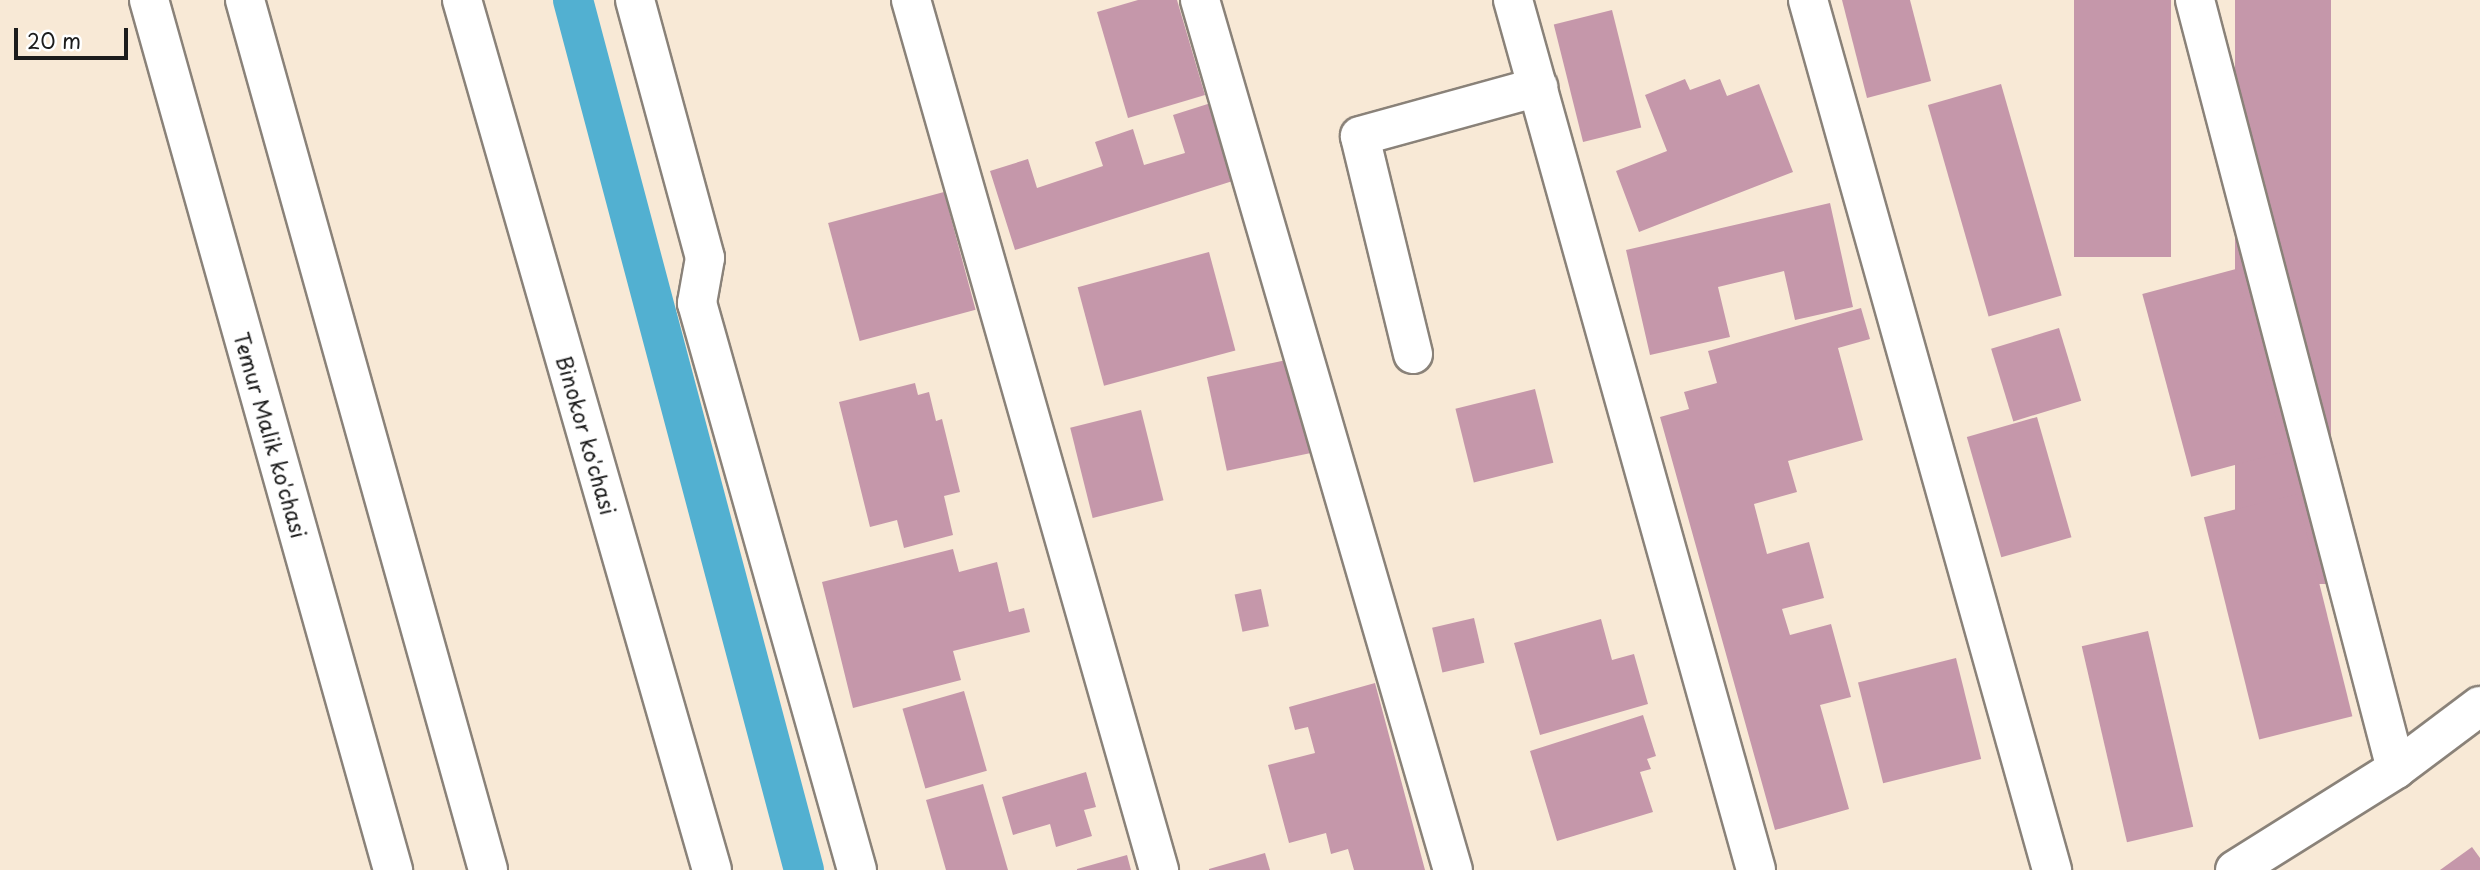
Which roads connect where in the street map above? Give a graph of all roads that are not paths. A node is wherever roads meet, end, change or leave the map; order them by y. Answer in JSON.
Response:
{"nodes":[{"id":1,"x":149,"y":0,"type":"edge"},
{"id":2,"x":245,"y":0,"type":"edge"},
{"id":3,"x":461,"y":0,"type":"edge"},
{"id":4,"x":635,"y":0,"type":"edge"},
{"id":5,"x":911,"y":0,"type":"edge"},
{"id":6,"x":1200,"y":0,"type":"edge"},
{"id":7,"x":1513,"y":0,"type":"edge"},
{"id":8,"x":1808,"y":0,"type":"edge"},
{"id":9,"x":2195,"y":0,"type":"edge"},
{"id":10,"x":1538,"y":88,"type":"junction"},
{"id":11,"x":1413,"y":354,"type":"dead end"},
{"id":12,"x":2480,"y":706,"type":"edge"},
{"id":13,"x":2396,"y":769,"type":"junction"},
{"id":14,"x":393,"y":870,"type":"edge"},
{"id":15,"x":488,"y":870,"type":"edge"},
{"id":16,"x":712,"y":870,"type":"edge"},
{"id":17,"x":856,"y":870,"type":"edge"},
{"id":18,"x":1159,"y":870,"type":"edge"},
{"id":19,"x":1453,"y":870,"type":"edge"},
{"id":20,"x":1756,"y":870,"type":"edge"},
{"id":21,"x":2052,"y":870,"type":"edge"},
{"id":22,"x":2235,"y":870,"type":"edge"}],
"edges":[{"from":1,"to":14,"type":"main road","name":"Temur Malik ko'chasi"},
{"from":2,"to":15,"type":"main road"},
{"from":3,"to":16,"type":"main road","name":"Binokor ko'chasi"},
{"from":4,"to":17,"type":"main road"},
{"from":5,"to":18,"type":"main road"},
{"from":6,"to":19,"type":"main road"},
{"from":7,"to":10,"type":"main road"},
{"from":8,"to":21,"type":"main road"},
{"from":9,"to":13,"type":"main road"},
{"from":10,"to":11,"type":"main road"},
{"from":10,"to":20,"type":"main road"},
{"from":12,"to":13,"type":"main road"},
{"from":13,"to":22,"type":"main road"}]}
